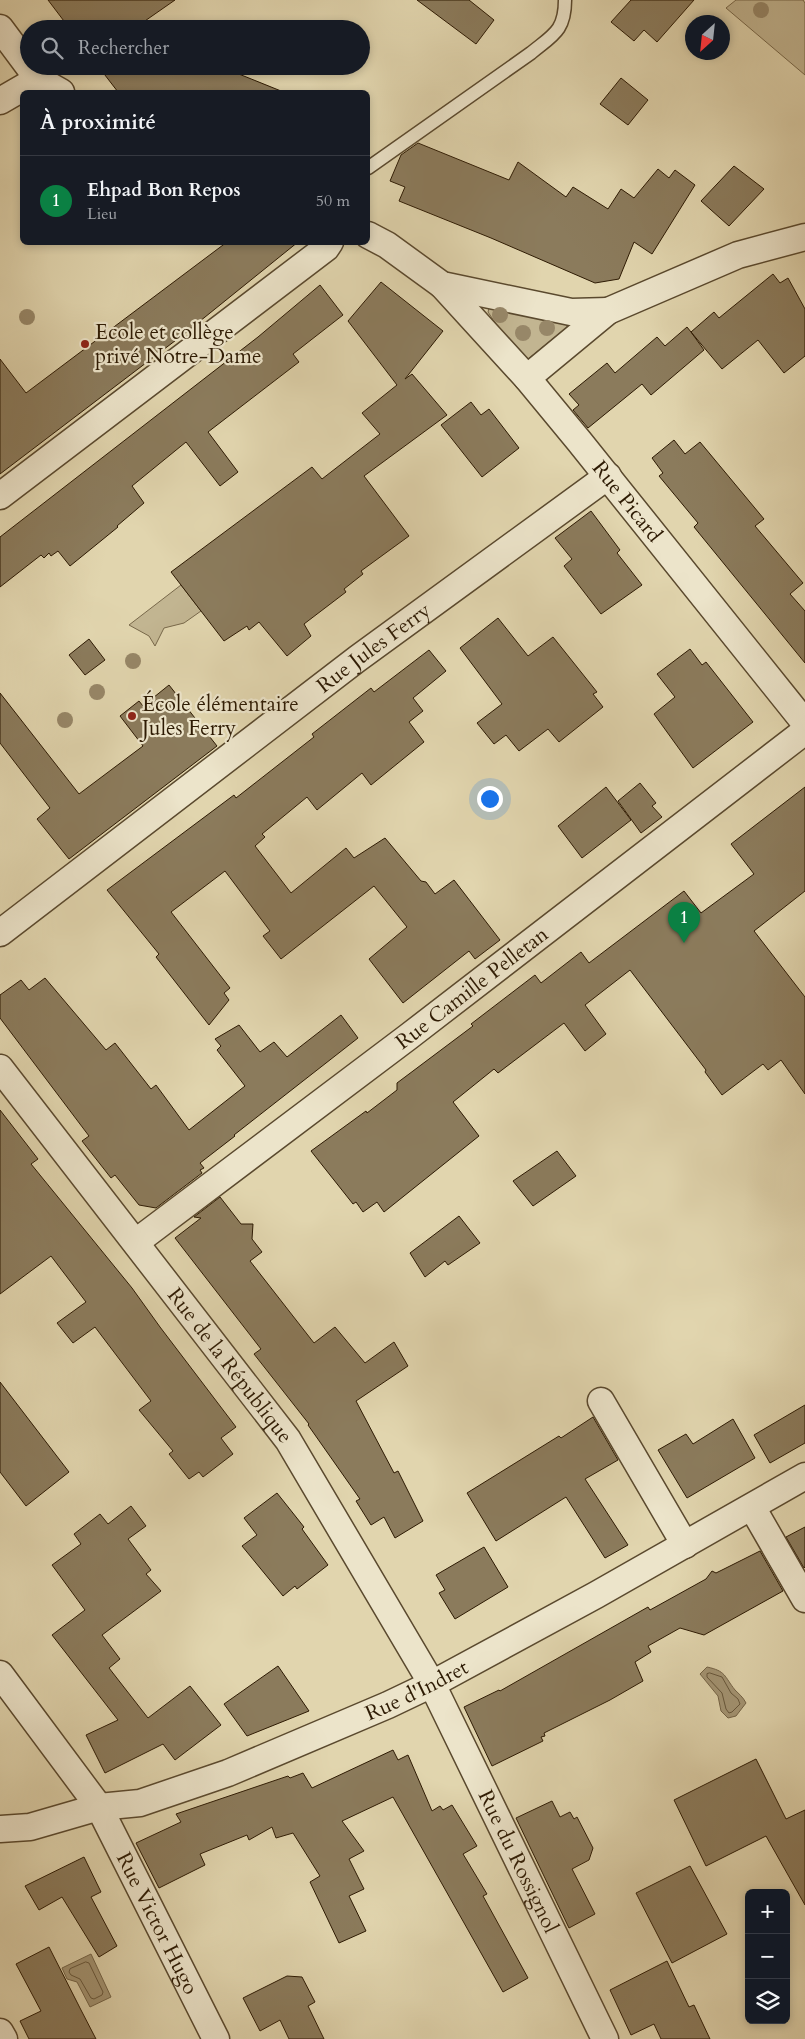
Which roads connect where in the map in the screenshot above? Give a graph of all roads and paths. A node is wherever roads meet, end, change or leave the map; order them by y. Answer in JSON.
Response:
{"nodes":[{"id":1,"x":565,"y":0,"type":"edge"},
{"id":2,"x":0,"y":28,"type":"edge"},
{"id":3,"x":20,"y":55,"type":"edge"},
{"id":4,"x":35,"y":75,"type":"edge"},
{"id":5,"x":38,"y":79,"type":"junction"},
{"id":6,"x":57,"y":90,"type":"edge"},
{"id":7,"x":0,"y":101,"type":"edge"},
{"id":8,"x":370,"y":167,"type":"edge"},
{"id":9,"x":370,"y":236,"type":"edge"},
{"id":10,"x":805,"y":236,"type":"edge"},
{"id":11,"x":328,"y":245,"type":"edge"},
{"id":12,"x":442,"y":286,"type":"junction"},
{"id":13,"x":608,"y":311,"type":"junction"},
{"id":14,"x":527,"y":378,"type":"junction"},
{"id":15,"x":608,"y":476,"type":"junction"},
{"id":16,"x":0,"y":496,"type":"edge"},
{"id":17,"x":805,"y":723,"type":"edge"},
{"id":18,"x":805,"y":731,"type":"edge"},
{"id":19,"x":0,"y":934,"type":"edge"},
{"id":20,"x":0,"y":1068,"type":"edge"},
{"id":21,"x":136,"y":1242,"type":"junction"},
{"id":22,"x":601,"y":1401,"type":"dead end"},
{"id":23,"x":805,"y":1476,"type":"edge"},
{"id":24,"x":752,"y":1507,"type":"junction"},
{"id":25,"x":685,"y":1545,"type":"junction"},
{"id":26,"x":805,"y":1599,"type":"edge"},
{"id":27,"x":0,"y":1674,"type":"edge"},
{"id":28,"x":432,"y":1684,"type":"junction"},
{"id":29,"x":99,"y":1808,"type":"junction"},
{"id":30,"x":0,"y":1829,"type":"edge"},
{"id":31,"x":0,"y":2032,"type":"edge"},
{"id":32,"x":4,"y":2039,"type":"edge"},
{"id":33,"x":216,"y":2039,"type":"edge"},
{"id":34,"x":605,"y":2039,"type":"edge"}],
"edges":[{"from":1,"to":8,"type":"lane"},
{"from":2,"to":3,"type":"street"},
{"from":4,"to":5,"type":"street"},
{"from":5,"to":6,"type":"street"},
{"from":5,"to":7,"type":"street"},
{"from":9,"to":12,"type":"street"},
{"from":10,"to":13,"type":"street"},
{"from":11,"to":16,"type":"street"},
{"from":12,"to":13,"type":"street"},
{"from":12,"to":14,"type":"street","name":"Rue Picard"},
{"from":13,"to":14,"type":"street"},
{"from":14,"to":15,"type":"street","name":"Rue Picard"},
{"from":15,"to":17,"type":"street","name":"Rue Picard"},
{"from":15,"to":19,"type":"street","name":"Rue Jules Ferry"},
{"from":18,"to":21,"type":"street","name":"Rue Camille Pelletan"},
{"from":20,"to":21,"type":"street","name":"Rue de la République"},
{"from":21,"to":28,"type":"street","name":"Rue de la République"},
{"from":22,"to":25,"type":"street"},
{"from":23,"to":24,"type":"street","name":"Rue d'Indret"},
{"from":24,"to":25,"type":"street","name":"Rue d'Indret"},
{"from":24,"to":26,"type":"street"},
{"from":25,"to":28,"type":"street","name":"Rue d'Indret"},
{"from":27,"to":29,"type":"street","name":"Rue Victor Hugo"},
{"from":28,"to":29,"type":"street","name":"Rue d'Indret"},
{"from":28,"to":34,"type":"street","name":"Rue du Rossignol"},
{"from":29,"to":30,"type":"street","name":"Rue d'Indret"},
{"from":29,"to":33,"type":"street","name":"Rue Victor Hugo"},
{"from":31,"to":32,"type":"street"}]}
